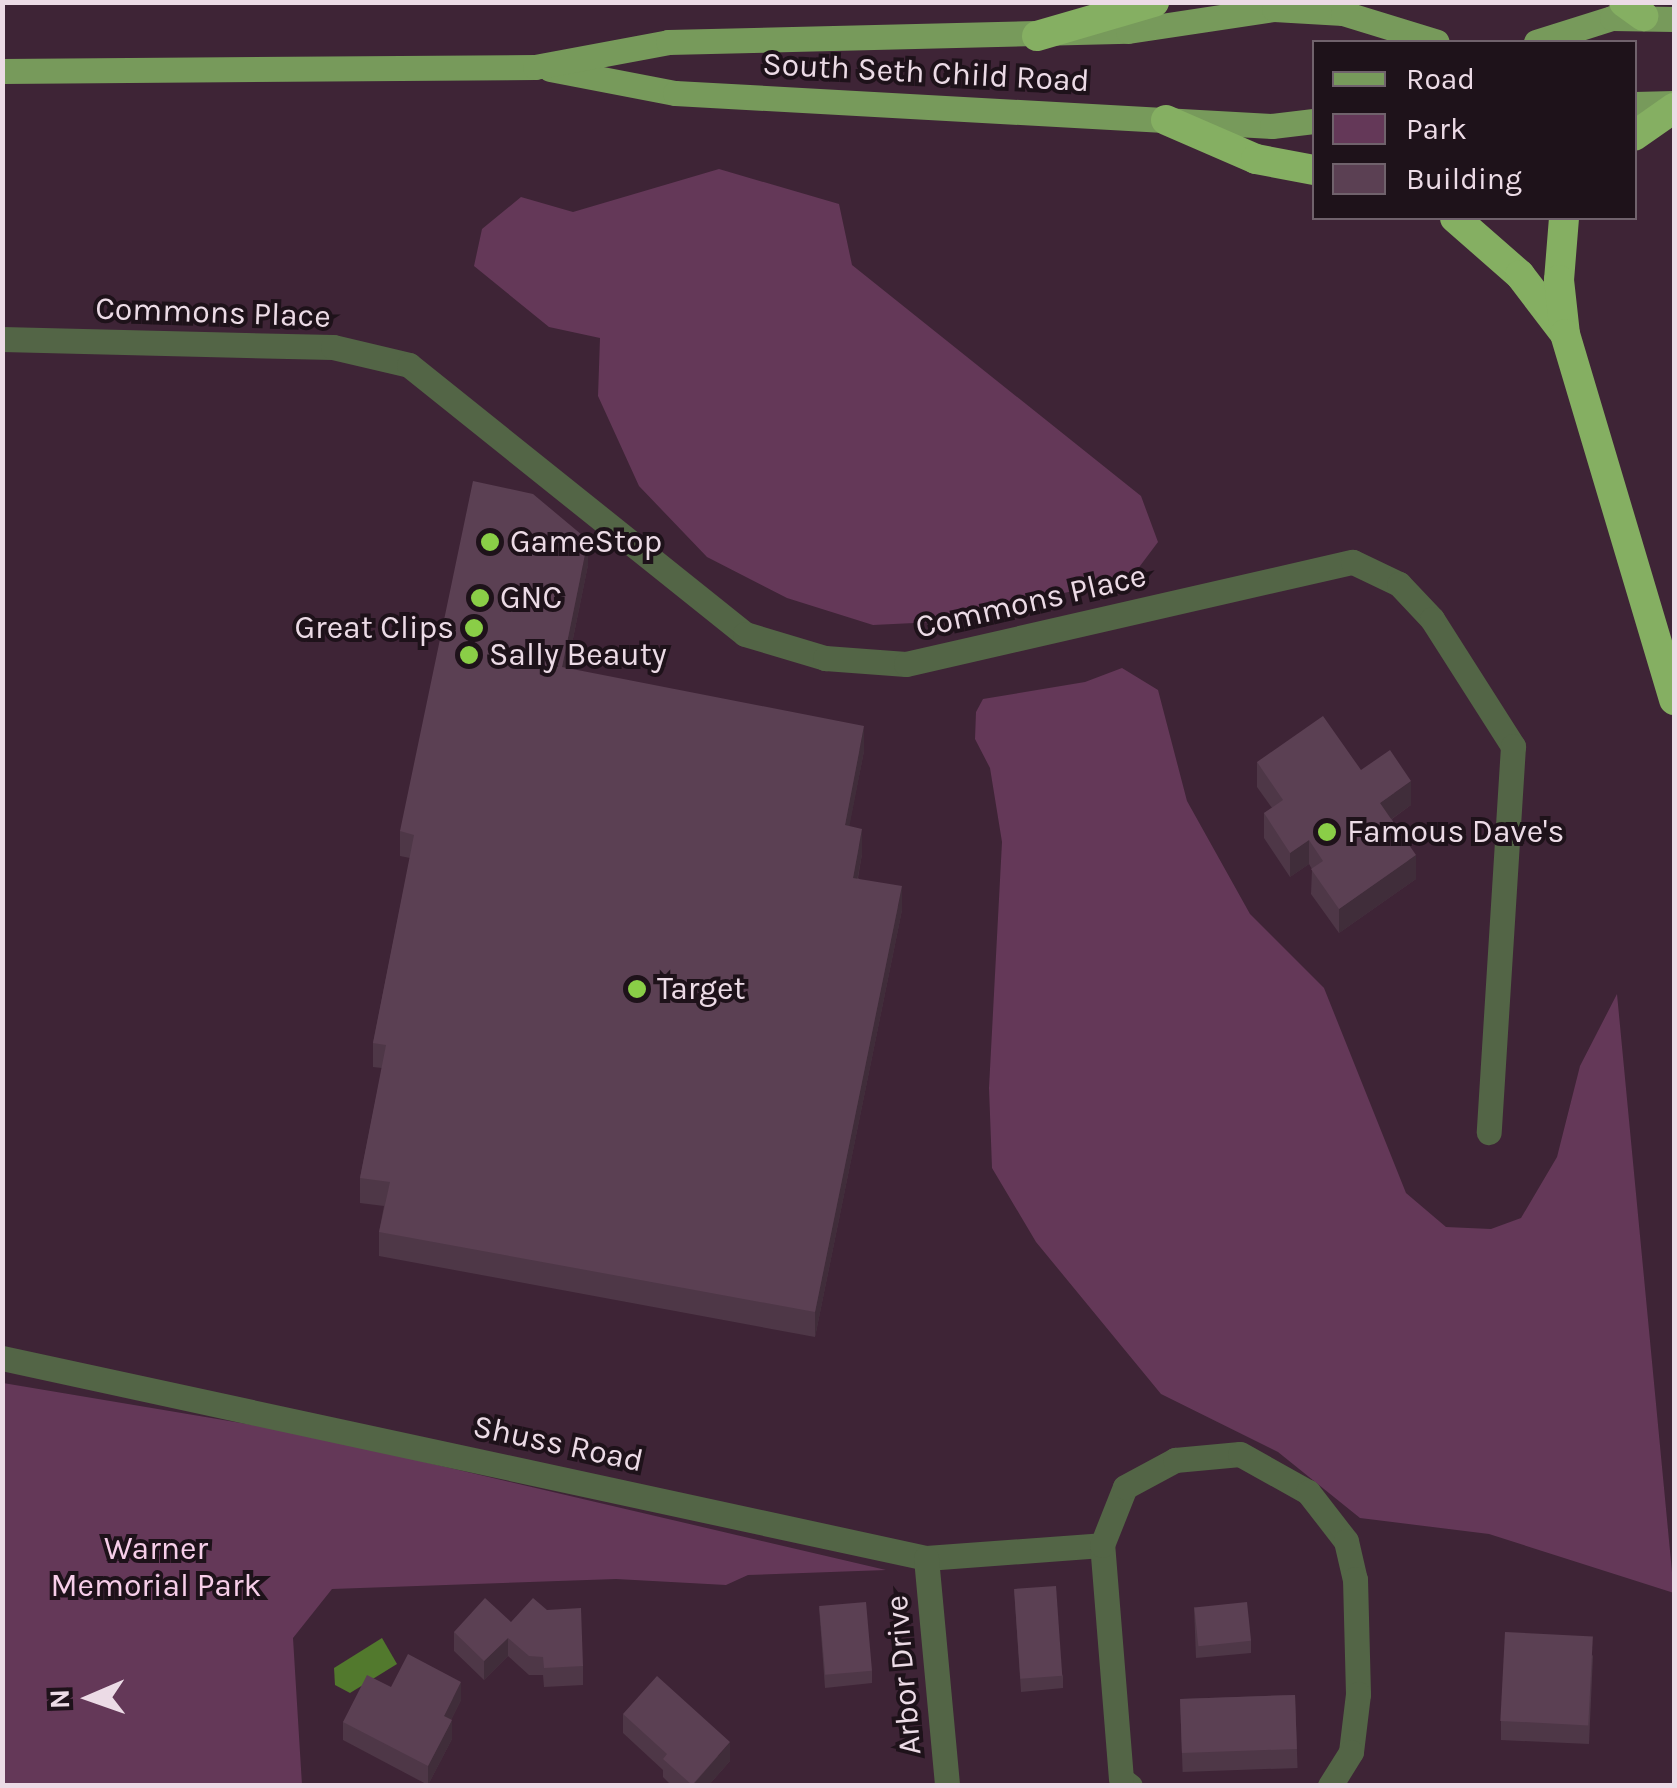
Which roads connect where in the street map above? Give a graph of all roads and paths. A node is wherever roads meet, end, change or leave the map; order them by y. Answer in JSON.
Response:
{"nodes":[{"id":1,"x":1154,"y":2,"type":"edge"},
{"id":2,"x":1634,"y":9,"type":"edge"},
{"id":3,"x":1674,"y":19,"type":"edge"},
{"id":4,"x":1036,"y":36,"type":"junction"},
{"id":5,"x":1429,"y":40,"type":"edge"},
{"id":6,"x":1542,"y":40,"type":"edge"},
{"id":7,"x":535,"y":67,"type":"junction"},
{"id":8,"x":2,"y":70,"type":"edge"},
{"id":9,"x":1637,"y":104,"type":"edge"},
{"id":10,"x":1674,"y":106,"type":"edge"},
{"id":11,"x":1166,"y":120,"type":"junction"},
{"id":12,"x":1312,"y":122,"type":"edge"},
{"id":13,"x":1637,"y":134,"type":"edge"},
{"id":14,"x":1312,"y":170,"type":"edge"},
{"id":15,"x":1457,"y":220,"type":"edge"},
{"id":16,"x":1564,"y":220,"type":"edge"},
{"id":17,"x":1566,"y":334,"type":"junction"},
{"id":18,"x":2,"y":339,"type":"edge"},
{"id":19,"x":1674,"y":700,"type":"edge"},
{"id":20,"x":1490,"y":1132,"type":"dead end"},
{"id":21,"x":2,"y":1358,"type":"edge"},
{"id":22,"x":1102,"y":1544,"type":"junction"},
{"id":23,"x":926,"y":1558,"type":"junction"},
{"id":24,"x":948,"y":1786,"type":"edge"},
{"id":25,"x":1130,"y":1786,"type":"edge"},
{"id":26,"x":1330,"y":1786,"type":"edge"}],
"edges":[{"from":1,"to":4,"type":"highway"},
{"from":2,"to":3,"type":"main road"},
{"from":2,"to":6,"type":"main road"},
{"from":4,"to":5,"type":"main road","name":"South Seth Child Road"},
{"from":4,"to":7,"type":"main road","name":"South Seth Child Road"},
{"from":7,"to":8,"type":"main road","name":"South Seth Child Road"},
{"from":7,"to":11,"type":"main road","name":"South Seth Child Road"},
{"from":9,"to":10,"type":"main road"},
{"from":10,"to":13,"type":"highway"},
{"from":11,"to":12,"type":"main road","name":"South Seth Child Road"},
{"from":11,"to":14,"type":"highway"},
{"from":15,"to":17,"type":"highway"},
{"from":16,"to":17,"type":"highway"},
{"from":17,"to":19,"type":"highway"},
{"from":18,"to":20,"type":"street","name":"Commons Place"},
{"from":21,"to":23,"type":"street","name":"Shuss Road"},
{"from":22,"to":23,"type":"street","name":"Shuss Road"},
{"from":22,"to":25,"type":"street"},
{"from":22,"to":26,"type":"street"},
{"from":23,"to":24,"type":"street","name":"Arbor Drive"}]}
